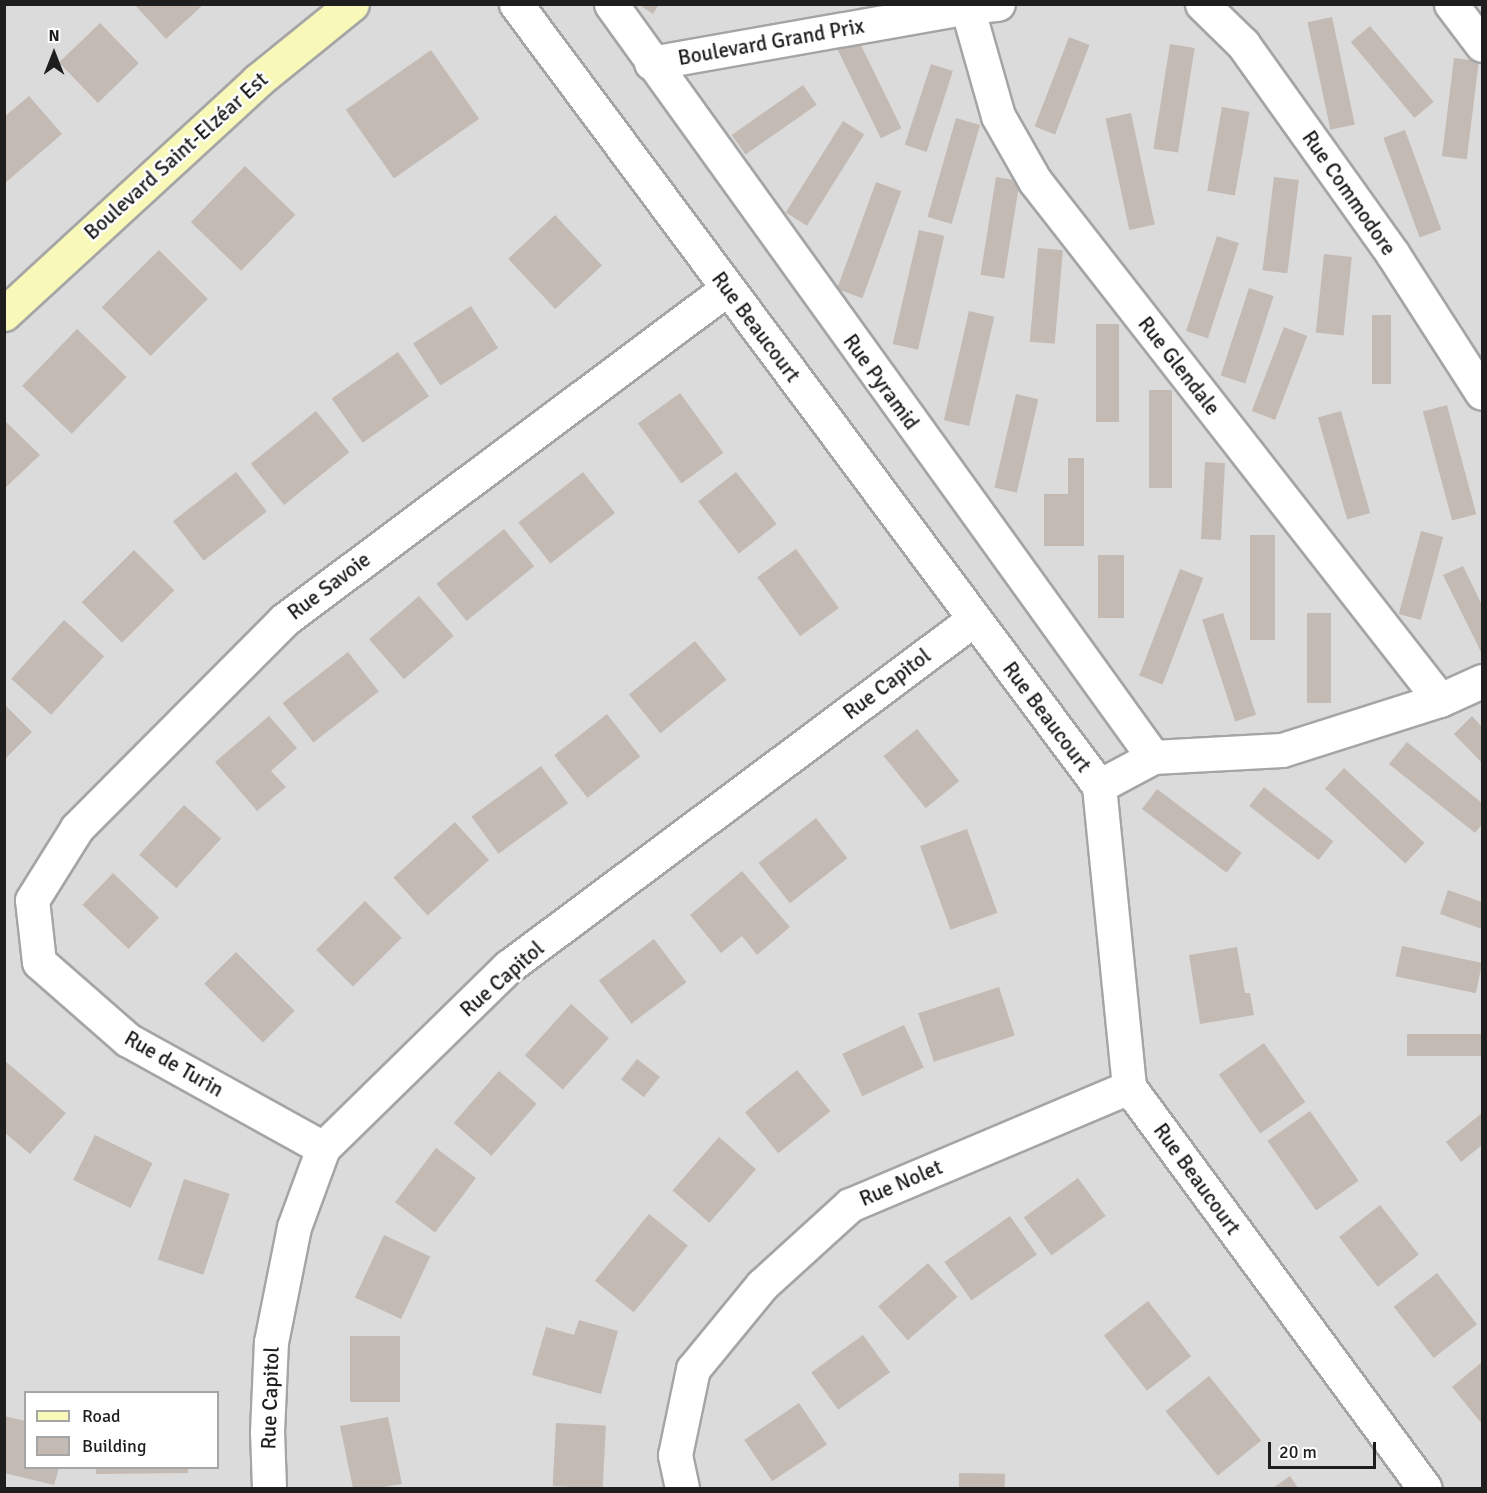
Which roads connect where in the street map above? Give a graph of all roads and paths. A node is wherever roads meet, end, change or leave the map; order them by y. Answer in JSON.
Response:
{"nodes":[{"id":1,"x":352,"y":4,"type":"edge"},
{"id":2,"x":516,"y":4,"type":"edge"},
{"id":3,"x":611,"y":4,"type":"edge"},
{"id":4,"x":1202,"y":4,"type":"edge"},
{"id":5,"x":1451,"y":4,"type":"edge"},
{"id":6,"x":983,"y":6,"type":"edge"},
{"id":7,"x":1482,"y":45,"type":"edge"},
{"id":8,"x":651,"y":63,"type":"junction"},
{"id":9,"x":728,"y":288,"type":"junction"},
{"id":10,"x":4,"y":314,"type":"edge"},
{"id":11,"x":1482,"y":393,"type":"edge"},
{"id":12,"x":974,"y":619,"type":"junction"},
{"id":13,"x":1482,"y":681,"type":"edge"},
{"id":14,"x":1440,"y":700,"type":"junction"},
{"id":15,"x":1153,"y":758,"type":"junction"},
{"id":16,"x":1099,"y":786,"type":"junction"},
{"id":17,"x":39,"y":962,"type":"joint"},
{"id":18,"x":1128,"y":1087,"type":"junction"},
{"id":19,"x":323,"y":1148,"type":"junction"},
{"id":20,"x":269,"y":1488,"type":"edge"},
{"id":21,"x":682,"y":1488,"type":"edge"},
{"id":22,"x":1425,"y":1488,"type":"edge"}],
"edges":[{"from":1,"to":10,"type":"street","name":"Boulevard Saint-Elzéar Est"},
{"from":2,"to":9,"type":"street","name":"Rue Beaucourt"},
{"from":3,"to":8,"type":"street","name":"Rue Pyramid"},
{"from":4,"to":11,"type":"street","name":"Rue Commodore"},
{"from":5,"to":7,"type":"street"},
{"from":6,"to":8,"type":"street","name":"Boulevard Grand Prix"},
{"from":6,"to":14,"type":"street","name":"Rue Glendale"},
{"from":8,"to":15,"type":"street","name":"Rue Pyramid"},
{"from":9,"to":12,"type":"street","name":"Rue Beaucourt"},
{"from":9,"to":17,"type":"street","name":"Rue Savoie"},
{"from":12,"to":16,"type":"street","name":"Rue Beaucourt"},
{"from":12,"to":19,"type":"street","name":"Rue Capitol"},
{"from":13,"to":14,"type":"street"},
{"from":14,"to":15,"type":"street"},
{"from":15,"to":16,"type":"street"},
{"from":16,"to":18,"type":"street","name":"Rue Beaucourt"},
{"from":17,"to":19,"type":"street","name":"Rue de Turin"},
{"from":18,"to":21,"type":"street","name":"Rue Nolet"},
{"from":18,"to":22,"type":"street","name":"Rue Beaucourt"},
{"from":19,"to":20,"type":"street","name":"Rue Capitol"}]}
